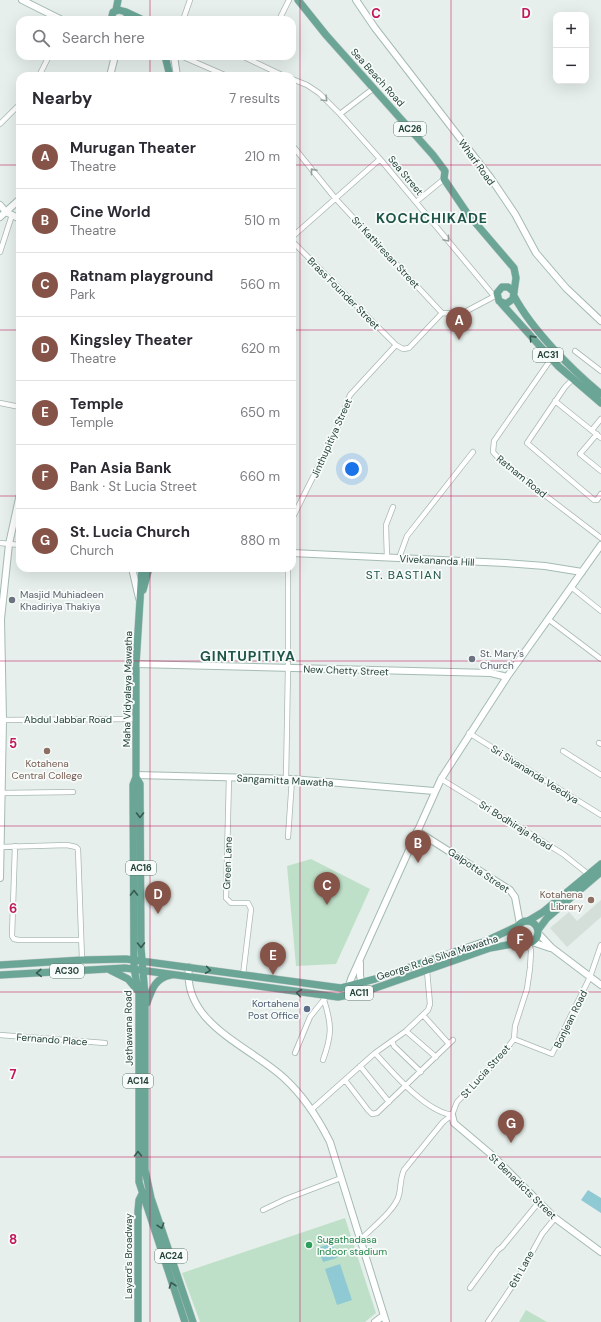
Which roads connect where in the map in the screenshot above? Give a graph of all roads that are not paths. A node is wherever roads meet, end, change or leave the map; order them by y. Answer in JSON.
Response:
{"nodes":[{"id":1,"x":22,"y":0,"type":"edge"},
{"id":2,"x":119,"y":0,"type":"edge"},
{"id":3,"x":190,"y":0,"type":"edge"},
{"id":4,"x":290,"y":0,"type":"edge"},
{"id":5,"x":298,"y":0,"type":"edge"},
{"id":6,"x":356,"y":0,"type":"edge"},
{"id":7,"x":121,"y":11,"type":"junction"},
{"id":8,"x":54,"y":16,"type":"edge"},
{"id":9,"x":111,"y":16,"type":"edge"},
{"id":10,"x":125,"y":16,"type":"edge"},
{"id":11,"x":133,"y":16,"type":"edge"},
{"id":12,"x":184,"y":16,"type":"edge"},
{"id":13,"x":281,"y":16,"type":"edge"},
{"id":14,"x":47,"y":60,"type":"edge"},
{"id":15,"x":114,"y":60,"type":"edge"},
{"id":16,"x":166,"y":60,"type":"edge"},
{"id":17,"x":175,"y":60,"type":"edge"},
{"id":18,"x":190,"y":60,"type":"edge"},
{"id":19,"x":250,"y":60,"type":"edge"},
{"id":20,"x":41,"y":72,"type":"edge"},
{"id":21,"x":111,"y":72,"type":"edge"},
{"id":22,"x":169,"y":72,"type":"edge"},
{"id":23,"x":176,"y":72,"type":"edge"},
{"id":24,"x":218,"y":72,"type":"edge"},
{"id":25,"x":276,"y":72,"type":"edge"},
{"id":26,"x":296,"y":80,"type":"edge"},
{"id":27,"x":374,"y":88,"type":"junction"},
{"id":28,"x":16,"y":108,"type":"edge"},
{"id":29,"x":340,"y":114,"type":"junction"},
{"id":30,"x":0,"y":124,"type":"edge"},
{"id":31,"x":296,"y":151,"type":"edge"},
{"id":32,"x":380,"y":159,"type":"junction"},
{"id":33,"x":444,"y":179,"type":"junction"},
{"id":34,"x":335,"y":198,"type":"junction"},
{"id":35,"x":416,"y":202,"type":"junction"},
{"id":36,"x":16,"y":203,"type":"edge"},
{"id":37,"x":0,"y":205,"type":"edge"},
{"id":38,"x":6,"y":212,"type":"junction"},
{"id":39,"x":12,"y":215,"type":"junction"},
{"id":40,"x":0,"y":217,"type":"edge"},
{"id":41,"x":16,"y":217,"type":"edge"},
{"id":42,"x":296,"y":233,"type":"edge"},
{"id":43,"x":296,"y":245,"type":"edge"},
{"id":44,"x":0,"y":252,"type":"edge"},
{"id":45,"x":513,"y":292,"type":"junction"},
{"id":46,"x":495,"y":296,"type":"junction"},
{"id":47,"x":501,"y":303,"type":"junction"},
{"id":48,"x":442,"y":313,"type":"junction"},
{"id":49,"x":601,"y":321,"type":"edge"},
{"id":50,"x":396,"y":345,"type":"junction"},
{"id":51,"x":575,"y":350,"type":"dead end"},
{"id":52,"x":551,"y":358,"type":"junction"},
{"id":53,"x":601,"y":371,"type":"edge"},
{"id":54,"x":573,"y":379,"type":"junction"},
{"id":55,"x":601,"y":394,"type":"edge"},
{"id":56,"x":555,"y":401,"type":"junction"},
{"id":57,"x":0,"y":402,"type":"edge"},
{"id":58,"x":601,"y":403,"type":"edge"},
{"id":59,"x":16,"y":406,"type":"edge"},
{"id":60,"x":601,"y":419,"type":"edge"},
{"id":61,"x":592,"y":430,"type":"junction"},
{"id":62,"x":597,"y":434,"type":"junction"},
{"id":63,"x":601,"y":438,"type":"edge"},
{"id":64,"x":473,"y":452,"type":"dead end"},
{"id":65,"x":601,"y":471,"type":"edge"},
{"id":66,"x":601,"y":494,"type":"edge"},
{"id":67,"x":393,"y":507,"type":"dead end"},
{"id":68,"x":296,"y":511,"type":"edge"},
{"id":69,"x":16,"y":512,"type":"edge"},
{"id":70,"x":601,"y":538,"type":"edge"},
{"id":71,"x":0,"y":543,"type":"edge"},
{"id":72,"x":9,"y":544,"type":"junction"},
{"id":73,"x":16,"y":545,"type":"edge"},
{"id":74,"x":600,"y":547,"type":"edge"},
{"id":75,"x":296,"y":553,"type":"edge"},
{"id":76,"x":387,"y":558,"type":"junction"},
{"id":77,"x":399,"y":558,"type":"junction"},
{"id":78,"x":133,"y":572,"type":"edge"},
{"id":79,"x":142,"y":572,"type":"edge"},
{"id":80,"x":148,"y":572,"type":"edge"},
{"id":81,"x":288,"y":572,"type":"edge"},
{"id":82,"x":582,"y":572,"type":"junction"},
{"id":83,"x":571,"y":588,"type":"junction"},
{"id":84,"x":140,"y":602,"type":"junction"},
{"id":85,"x":601,"y":611,"type":"edge"},
{"id":86,"x":548,"y":619,"type":"junction"},
{"id":87,"x":601,"y":659,"type":"edge"},
{"id":88,"x":136,"y":664,"type":"junction"},
{"id":89,"x":288,"y":668,"type":"junction"},
{"id":90,"x":507,"y":677,"type":"junction"},
{"id":91,"x":136,"y":719,"type":"junction"},
{"id":92,"x":1,"y":720,"type":"edge"},
{"id":93,"x":469,"y":733,"type":"junction"},
{"id":94,"x":563,"y":751,"type":"dead end"},
{"id":95,"x":601,"y":775,"type":"edge"},
{"id":96,"x":136,"y":776,"type":"junction"},
{"id":97,"x":229,"y":777,"type":"junction"},
{"id":98,"x":289,"y":779,"type":"junction"},
{"id":99,"x":441,"y":779,"type":"junction"},
{"id":100,"x":434,"y":791,"type":"junction"},
{"id":101,"x":72,"y":792,"type":"dead end"},
{"id":102,"x":1,"y":793,"type":"junction"},
{"id":103,"x":601,"y":815,"type":"edge"},
{"id":104,"x":418,"y":831,"type":"junction"},
{"id":105,"x":288,"y":837,"type":"dead end"},
{"id":106,"x":0,"y":846,"type":"edge"},
{"id":107,"x":15,"y":846,"type":"junction"},
{"id":108,"x":601,"y":864,"type":"edge"},
{"id":109,"x":588,"y":874,"type":"junction"},
{"id":110,"x":600,"y":875,"type":"edge"},
{"id":111,"x":0,"y":878,"type":"edge"},
{"id":112,"x":528,"y":921,"type":"junction"},
{"id":113,"x":519,"y":925,"type":"junction"},
{"id":114,"x":538,"y":932,"type":"junction"},
{"id":115,"x":81,"y":940,"type":"junction"},
{"id":116,"x":529,"y":943,"type":"junction"},
{"id":117,"x":601,"y":945,"type":"edge"},
{"id":118,"x":552,"y":948,"type":"junction"},
{"id":119,"x":82,"y":960,"type":"junction"},
{"id":120,"x":138,"y":961,"type":"junction"},
{"id":121,"x":360,"y":961,"type":"junction"},
{"id":122,"x":0,"y":965,"type":"edge"},
{"id":123,"x":189,"y":967,"type":"junction"},
{"id":124,"x":107,"y":969,"type":"junction"},
{"id":125,"x":134,"y":969,"type":"junction"},
{"id":126,"x":142,"y":970,"type":"junction"},
{"id":127,"x":427,"y":971,"type":"junction"},
{"id":128,"x":175,"y":975,"type":"junction"},
{"id":129,"x":243,"y":975,"type":"junction"},
{"id":130,"x":0,"y":976,"type":"edge"},
{"id":131,"x":188,"y":977,"type":"junction"},
{"id":132,"x":590,"y":977,"type":"junction"},
{"id":133,"x":361,"y":984,"type":"junction"},
{"id":134,"x":601,"y":985,"type":"edge"},
{"id":135,"x":349,"y":986,"type":"junction"},
{"id":136,"x":364,"y":992,"type":"junction"},
{"id":137,"x":139,"y":993,"type":"junction"},
{"id":138,"x":351,"y":996,"type":"junction"},
{"id":139,"x":325,"y":998,"type":"junction"},
{"id":140,"x":145,"y":1007,"type":"junction"},
{"id":141,"x":423,"y":1015,"type":"junction"},
{"id":142,"x":406,"y":1031,"type":"junction"},
{"id":143,"x":0,"y":1035,"type":"edge"},
{"id":144,"x":514,"y":1039,"type":"junction"},
{"id":145,"x":453,"y":1040,"type":"dead end"},
{"id":146,"x":392,"y":1041,"type":"junction"},
{"id":147,"x":105,"y":1043,"type":"dead end"},
{"id":148,"x":449,"y":1044,"type":"junction"},
{"id":149,"x":295,"y":1053,"type":"dead end"},
{"id":150,"x":375,"y":1053,"type":"junction"},
{"id":151,"x":436,"y":1057,"type":"junction"},
{"id":152,"x":323,"y":1060,"type":"dead end"},
{"id":153,"x":360,"y":1066,"type":"junction"},
{"id":154,"x":421,"y":1072,"type":"junction"},
{"id":155,"x":345,"y":1080,"type":"junction"},
{"id":156,"x":405,"y":1087,"type":"junction"},
{"id":157,"x":389,"y":1102,"type":"junction"},
{"id":158,"x":311,"y":1110,"type":"junction"},
{"id":159,"x":452,"y":1115,"type":"junction"},
{"id":160,"x":341,"y":1178,"type":"junction"},
{"id":161,"x":146,"y":1190,"type":"junction"},
{"id":162,"x":539,"y":1202,"type":"junction"},
{"id":163,"x":263,"y":1210,"type":"dead end"},
{"id":164,"x":555,"y":1218,"type":"junction"},
{"id":165,"x":361,"y":1239,"type":"junction"},
{"id":166,"x":601,"y":1252,"type":"edge"},
{"id":167,"x":470,"y":1288,"type":"dead end"},
{"id":168,"x":384,"y":1319,"type":"edge"},
{"id":169,"x":138,"y":1322,"type":"edge"},
{"id":170,"x":185,"y":1322,"type":"edge"},
{"id":171,"x":193,"y":1322,"type":"edge"},
{"id":172,"x":375,"y":1322,"type":"edge"},
{"id":173,"x":488,"y":1322,"type":"edge"}],
"edges":[{"from":1,"to":8,"type":"main road"},
{"from":2,"to":7,"type":"main road"},
{"from":3,"to":12,"type":"street"},
{"from":4,"to":13,"type":"street"},
{"from":5,"to":27,"type":"main road","name":"Sea Beach Road","number":"AC26"},
{"from":6,"to":49,"type":"main road","name":"Wharf Road"},
{"from":7,"to":9,"type":"main road"},
{"from":7,"to":10,"type":"main road"},
{"from":7,"to":11,"type":"main road"},
{"from":14,"to":20,"type":"street"},
{"from":15,"to":21,"type":"main road"},
{"from":16,"to":22,"type":"main road"},
{"from":17,"to":23,"type":"main road"},
{"from":18,"to":24,"type":"street"},
{"from":19,"to":25,"type":"street"},
{"from":26,"to":29,"type":"street","name":"Sea Street","one_way":true},
{"from":27,"to":29,"type":"street"},
{"from":27,"to":33,"type":"main road","name":"Sea Beach Road","number":"AC26"},
{"from":28,"to":30,"type":"street"},
{"from":29,"to":32,"type":"street","name":"Sea Street"},
{"from":34,"to":31,"type":"street","name":"Sri Kathiresan Street","one_way":true},
{"from":32,"to":34,"type":"street"},
{"from":32,"to":35,"type":"street","name":"Sea Street"},
{"from":33,"to":35,"type":"street"},
{"from":33,"to":45,"type":"main road","name":"Sea Beach Road","number":"AC26"},
{"from":34,"to":42,"type":"street"},
{"from":34,"to":48,"type":"street","name":"Sri Kathiresan Street"},
{"from":35,"to":46,"type":"street","name":"Sea Street","one_way":true},
{"from":36,"to":38,"type":"main road"},
{"from":37,"to":38,"type":"main road"},
{"from":38,"to":39,"type":"main road"},
{"from":38,"to":40,"type":"main road"},
{"from":39,"to":41,"type":"main road"},
{"from":39,"to":44,"type":"street"},
{"from":43,"to":50,"type":"street","name":"Brass Founder Street"},
{"from":45,"to":46,"type":"main road"},
{"from":45,"to":47,"type":"main road"},
{"from":45,"to":55,"type":"main road","number":"AC31"},
{"from":46,"to":47,"type":"main road"},
{"from":46,"to":48,"type":"street"},
{"from":52,"to":47,"type":"main road","number":"AC31","one_way":true},
{"from":48,"to":50,"type":"street"},
{"from":50,"to":68,"type":"street","name":"Jinthupitiya Street"},
{"from":51,"to":53,"type":"street"},
{"from":52,"to":54,"type":"main road","number":"AC31"},
{"from":52,"to":70,"type":"street","name":"Ratnam Road"},
{"from":54,"to":56,"type":"street"},
{"from":54,"to":58,"type":"main road","number":"AC31"},
{"from":56,"to":61,"type":"street"},
{"from":56,"to":66,"type":"street"},
{"from":57,"to":59,"type":"street"},
{"from":60,"to":61,"type":"street"},
{"from":61,"to":62,"type":"street"},
{"from":62,"to":63,"type":"street"},
{"from":62,"to":65,"type":"street"},
{"from":64,"to":77,"type":"street"},
{"from":67,"to":76,"type":"street"},
{"from":69,"to":72,"type":"main road"},
{"from":71,"to":72,"type":"street"},
{"from":72,"to":73,"type":"street"},
{"from":72,"to":92,"type":"main road"},
{"from":74,"to":82,"type":"main road"},
{"from":75,"to":76,"type":"main road","name":"Vivekananda Hill"},
{"from":76,"to":77,"type":"main road","name":"Vivekananda Hill"},
{"from":77,"to":82,"type":"main road","name":"Vivekananda Hill"},
{"from":78,"to":84,"type":"main road"},
{"from":79,"to":84,"type":"main road","name":"Maha Vidyalaya Mawatha","number":"AC16"},
{"from":80,"to":84,"type":"main road","name":"Maha Vidyalaya Mawatha","number":"AC16"},
{"from":81,"to":89,"type":"street"},
{"from":82,"to":83,"type":"main road"},
{"from":83,"to":85,"type":"street"},
{"from":83,"to":86,"type":"main road"},
{"from":84,"to":88,"type":"main road","name":"Maha Vidyalaya Mawatha","number":"AC16"},
{"from":86,"to":87,"type":"street"},
{"from":86,"to":90,"type":"main road"},
{"from":88,"to":89,"type":"main road","name":"New Chetty Street"},
{"from":88,"to":91,"type":"main road","name":"Maha Vidyalaya Mawatha","number":"AC16"},
{"from":89,"to":90,"type":"main road","name":"New Chetty Street"},
{"from":89,"to":98,"type":"street"},
{"from":90,"to":93,"type":"main road"},
{"from":91,"to":92,"type":"street","name":"Abdul Jabbar Road"},
{"from":91,"to":96,"type":"main road","name":"Maha Vidyalaya Mawatha","number":"AC16"},
{"from":92,"to":102,"type":"main road"},
{"from":93,"to":99,"type":"main road"},
{"from":93,"to":103,"type":"street","name":"Sri Sivananda Veediya"},
{"from":94,"to":95,"type":"street"},
{"from":96,"to":97,"type":"main road","name":"Sangamitta Mawatha"},
{"from":96,"to":120,"type":"main road","name":"Maha Vidyalaya Mawatha","number":"AC16"},
{"from":97,"to":98,"type":"main road","name":"Sangamitta Mawatha"},
{"from":97,"to":129,"type":"street","name":"Green Lane"},
{"from":98,"to":100,"type":"main road","name":"Sangamitta Mawatha"},
{"from":98,"to":105,"type":"street"},
{"from":99,"to":100,"type":"main road"},
{"from":99,"to":109,"type":"street","name":"Sri Bodhiraja Road"},
{"from":100,"to":104,"type":"main road"},
{"from":101,"to":102,"type":"street"},
{"from":102,"to":106,"type":"main road"},
{"from":104,"to":113,"type":"main road","name":"Galpotta Street"},
{"from":104,"to":121,"type":"main road"},
{"from":106,"to":107,"type":"street"},
{"from":106,"to":111,"type":"main road"},
{"from":107,"to":115,"type":"street"},
{"from":107,"to":115,"type":"street"},
{"from":108,"to":109,"type":"main road"},
{"from":109,"to":112,"type":"main road"},
{"from":110,"to":114,"type":"main road"},
{"from":112,"to":113,"type":"main road"},
{"from":112,"to":114,"type":"main road"},
{"from":113,"to":116,"type":"main road"},
{"from":113,"to":133,"type":"main road","name":"George R. de Silva Mawatha","number":"AC11"},
{"from":114,"to":116,"type":"main road"},
{"from":114,"to":118,"type":"main road"},
{"from":115,"to":119,"type":"street"},
{"from":116,"to":118,"type":"main road"},
{"from":116,"to":127,"type":"main road","name":"George R. de Silva Mawatha","number":"AC11"},
{"from":116,"to":144,"type":"street","name":"St Lucia Street"},
{"from":117,"to":132,"type":"street","name":"Bonjean Road"},
{"from":118,"to":132,"type":"main road"},
{"from":119,"to":120,"type":"main road","number":"AC30"},
{"from":119,"to":122,"type":"main road","number":"AC30"},
{"from":120,"to":123,"type":"main road","name":"George R. de Silva Mawatha","number":"AC11"},
{"from":120,"to":125,"type":"main road","name":"Jethawana Road","number":"AC14"},
{"from":120,"to":126,"type":"main road","name":"Jethawana Road","number":"AC14"},
{"from":121,"to":133,"type":"main road"},
{"from":121,"to":135,"type":"main road"},
{"from":123,"to":129,"type":"main road","name":"George R. de Silva Mawatha","number":"AC11","one_way":true},
{"from":123,"to":131,"type":"main road"},
{"from":124,"to":125,"type":"main road","number":"AC30"},
{"from":124,"to":130,"type":"main road","number":"AC30","one_way":true},
{"from":124,"to":137,"type":"main road"},
{"from":125,"to":126,"type":"main road","name":"George R. de Silva Mawatha"},
{"from":125,"to":137,"type":"main road","name":"Jethawana Road","number":"AC14"},
{"from":126,"to":128,"type":"main road","name":"George R. de Silva Mawatha","number":"AC11"},
{"from":126,"to":140,"type":"main road","name":"Jethawana Road","number":"AC14"},
{"from":127,"to":136,"type":"main road","name":"George R. de Silva Mawatha","number":"AC11"},
{"from":127,"to":141,"type":"street"},
{"from":128,"to":131,"type":"main road","name":"George R. de Silva Mawatha","number":"AC11"},
{"from":128,"to":140,"type":"main road"},
{"from":129,"to":135,"type":"main road","name":"George R. de Silva Mawatha","number":"AC11"},
{"from":139,"to":131,"type":"main road","name":"George R. de Silva Mawatha","number":"AC11","one_way":true},
{"from":131,"to":158,"type":"main road"},
{"from":132,"to":134,"type":"main road"},
{"from":132,"to":144,"type":"street","name":"Bonjean Road"},
{"from":133,"to":135,"type":"main road","name":"George R. de Silva Mawatha","number":"AC11"},
{"from":133,"to":136,"type":"main road"},
{"from":135,"to":138,"type":"main road"},
{"from":136,"to":138,"type":"main road","name":"George R. de Silva Mawatha","number":"AC11"},
{"from":161,"to":137,"type":"main road","name":"Jethawana Road","number":"AC14","one_way":true},
{"from":138,"to":139,"type":"main road","name":"George R. de Silva Mawatha","number":"AC11"},
{"from":139,"to":149,"type":"street"},
{"from":139,"to":152,"type":"street"},
{"from":140,"to":161,"type":"main road","name":"Jethawana Road","number":"AC14"},
{"from":141,"to":142,"type":"street"},
{"from":141,"to":148,"type":"street"},
{"from":142,"to":146,"type":"street"},
{"from":142,"to":151,"type":"street"},
{"from":143,"to":147,"type":"street","name":"Fernando Place"},
{"from":144,"to":159,"type":"street","name":"St Lucia Street"},
{"from":145,"to":148,"type":"street"},
{"from":146,"to":150,"type":"street"},
{"from":146,"to":154,"type":"street"},
{"from":148,"to":151,"type":"street"},
{"from":150,"to":153,"type":"street"},
{"from":150,"to":156,"type":"street"},
{"from":151,"to":154,"type":"street"},
{"from":153,"to":155,"type":"street"},
{"from":153,"to":157,"type":"street"},
{"from":154,"to":156,"type":"street"},
{"from":155,"to":157,"type":"street"},
{"from":155,"to":158,"type":"street"},
{"from":156,"to":157,"type":"street"},
{"from":156,"to":159,"type":"street"},
{"from":158,"to":160,"type":"main road"},
{"from":159,"to":162,"type":"main road","name":"St Benadicts Street"},
{"from":159,"to":165,"type":"street","name":"St Lucia Street"},
{"from":160,"to":163,"type":"street"},
{"from":160,"to":165,"type":"main road"},
{"from":161,"to":169,"type":"main road","name":"Layard's Broadway"},
{"from":170,"to":161,"type":"main road","number":"AC24","one_way":true},
{"from":161,"to":171,"type":"main road","number":"AC24","one_way":true},
{"from":162,"to":164,"type":"main road","name":"St Benadicts Street"},
{"from":162,"to":167,"type":"street"},
{"from":164,"to":166,"type":"main road","name":"St Benadicts Street"},
{"from":164,"to":173,"type":"street","name":"6th Lane"},
{"from":165,"to":168,"type":"main road"},
{"from":168,"to":172,"type":"main road"}]}
